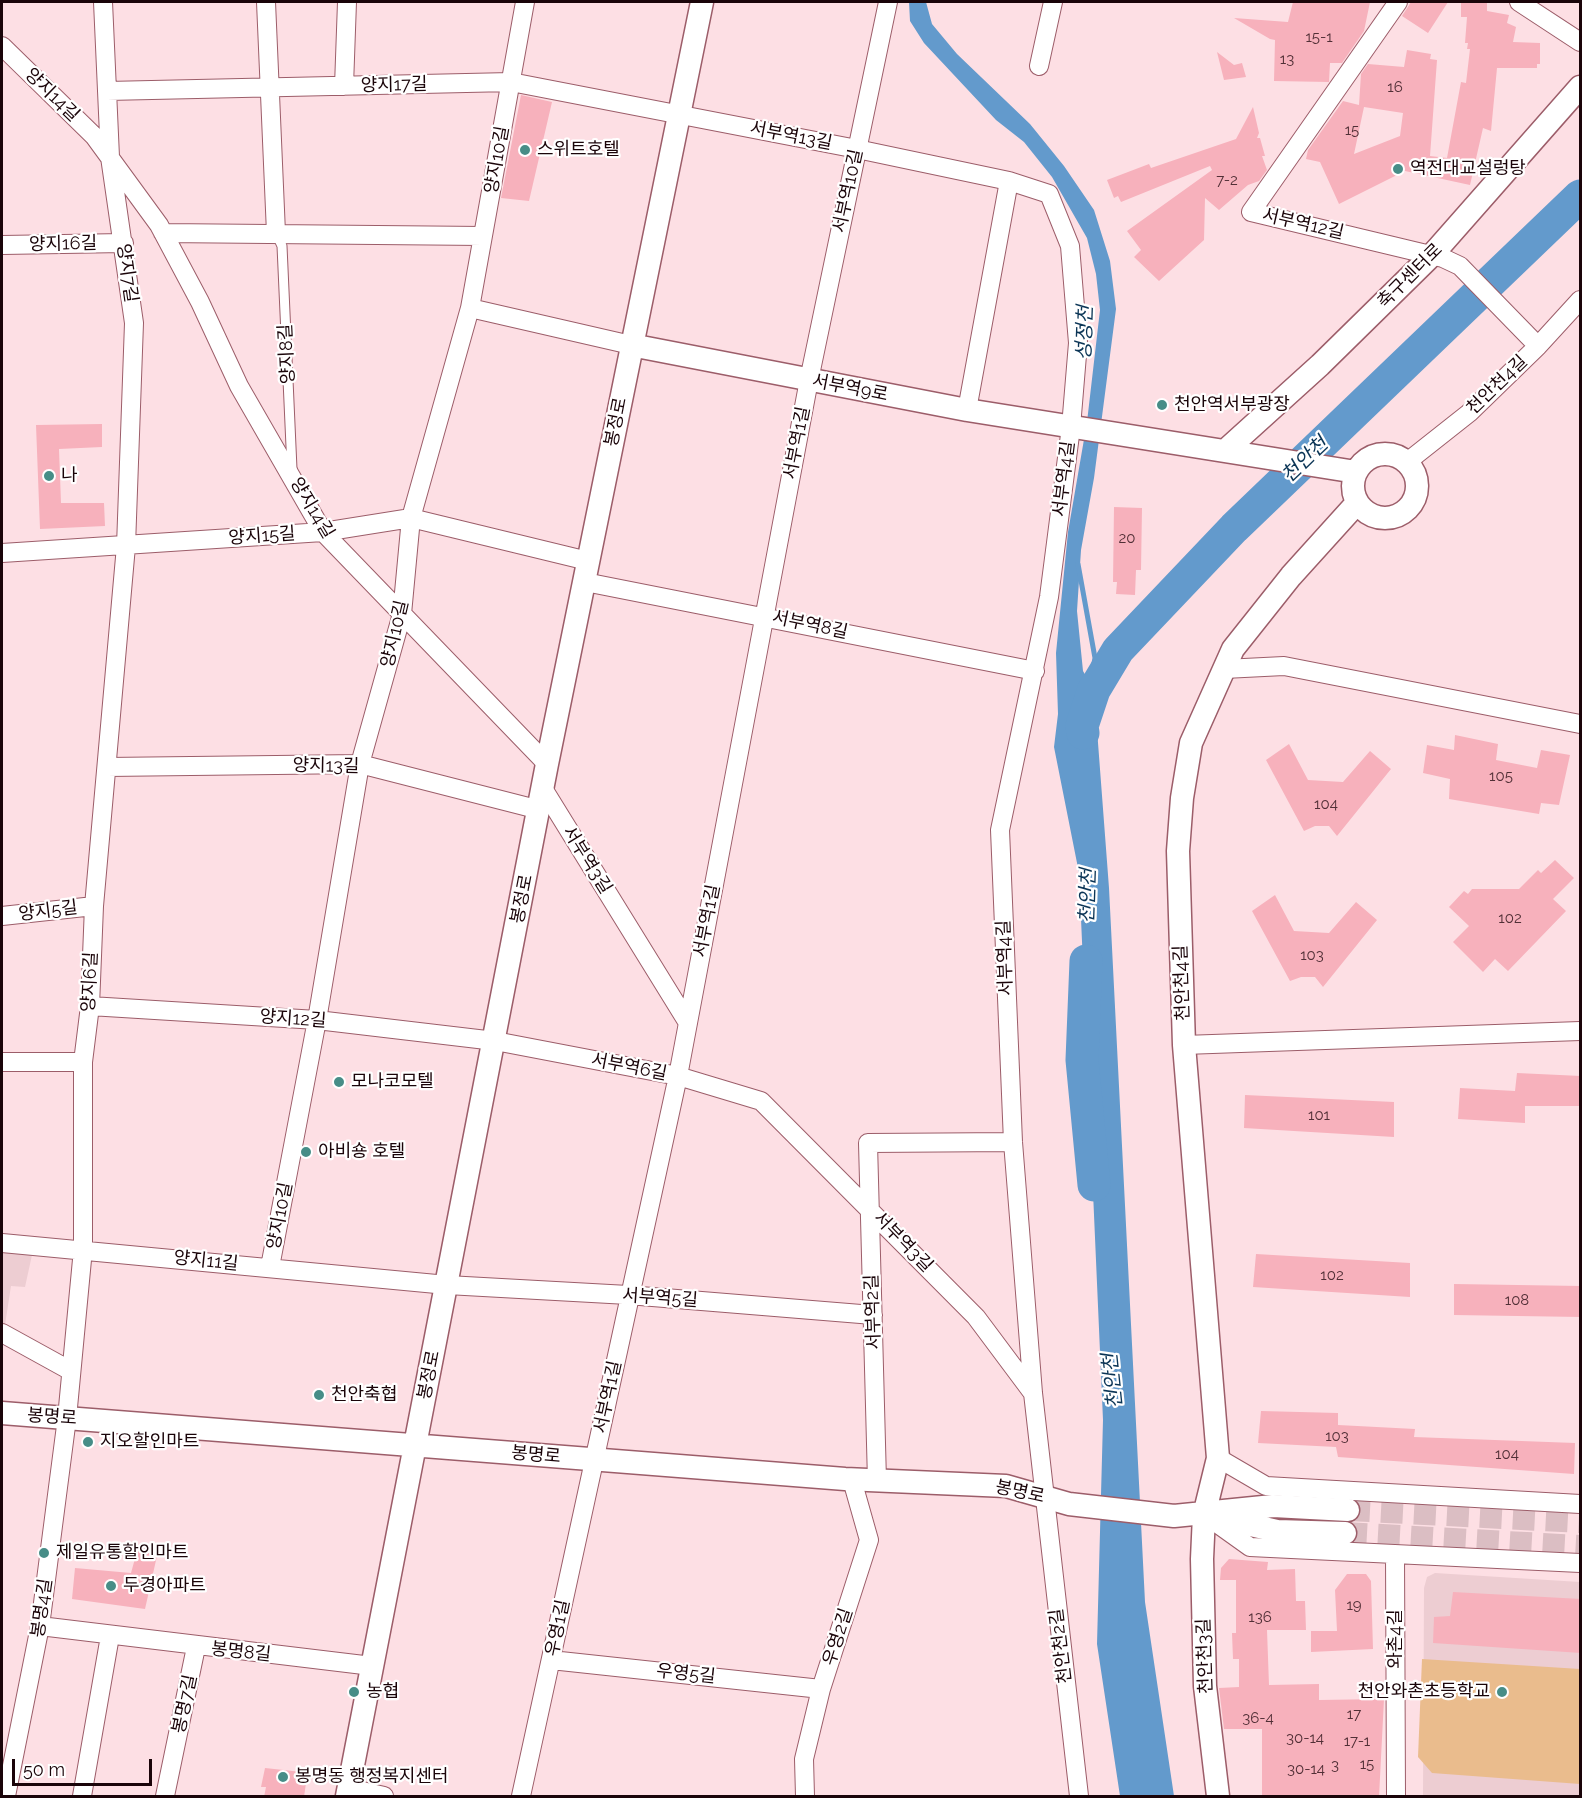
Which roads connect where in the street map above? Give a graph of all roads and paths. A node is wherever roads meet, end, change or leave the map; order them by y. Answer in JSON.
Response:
{"nodes":[{"id":1,"x":103,"y":2,"type":"edge"},
{"id":2,"x":266,"y":2,"type":"edge"},
{"id":3,"x":347,"y":2,"type":"edge"},
{"id":4,"x":525,"y":2,"type":"edge"},
{"id":5,"x":702,"y":2,"type":"edge"},
{"id":6,"x":888,"y":2,"type":"edge"},
{"id":7,"x":1053,"y":2,"type":"edge"},
{"id":8,"x":1398,"y":2,"type":"edge"},
{"id":9,"x":1519,"y":2,"type":"edge"},
{"id":10,"x":1581,"y":42,"type":"edge"},
{"id":11,"x":2,"y":46,"type":"edge"},
{"id":12,"x":1039,"y":66,"type":"dead end"},
{"id":13,"x":510,"y":82,"type":"junction"},
{"id":14,"x":344,"y":86,"type":"junction"},
{"id":15,"x":268,"y":87,"type":"junction"},
{"id":16,"x":1581,"y":87,"type":"edge"},
{"id":17,"x":107,"y":91,"type":"junction"},
{"id":18,"x":679,"y":115,"type":"junction"},
{"id":19,"x":857,"y":149,"type":"junction"},
{"id":20,"x":110,"y":158,"type":"junction"},
{"id":21,"x":1009,"y":181,"type":"junction"},
{"id":22,"x":163,"y":233,"type":"junction"},
{"id":23,"x":276,"y":233,"type":"junction"},
{"id":24,"x":483,"y":236,"type":"junction"},
{"id":25,"x":124,"y":243,"type":"junction"},
{"id":26,"x":2,"y":245,"type":"edge"},
{"id":27,"x":1432,"y":255,"type":"junction"},
{"id":28,"x":1581,"y":300,"type":"edge"},
{"id":29,"x":470,"y":308,"type":"junction"},
{"id":30,"x":631,"y":345,"type":"junction"},
{"id":31,"x":1538,"y":346,"type":"junction"},
{"id":32,"x":809,"y":380,"type":"junction"},
{"id":33,"x":967,"y":410,"type":"junction"},
{"id":34,"x":1071,"y":427,"type":"junction"},
{"id":35,"x":1232,"y":451,"type":"junction"},
{"id":36,"x":1407,"y":462,"type":"junction"},
{"id":37,"x":1356,"y":471,"type":"junction"},
{"id":38,"x":292,"y":476,"type":"junction"},
{"id":39,"x":1357,"y":503,"type":"junction"},
{"id":40,"x":411,"y":518,"type":"junction"},
{"id":41,"x":322,"y":532,"type":"junction"},
{"id":42,"x":126,"y":546,"type":"junction"},
{"id":43,"x":2,"y":553,"type":"edge"},
{"id":44,"x":586,"y":571,"type":"junction"},
{"id":45,"x":402,"y":614,"type":"junction"},
{"id":46,"x":765,"y":616,"type":"junction"},
{"id":47,"x":1224,"y":669,"type":"junction"},
{"id":48,"x":1035,"y":671,"type":"junction"},
{"id":49,"x":1581,"y":724,"type":"edge"},
{"id":50,"x":360,"y":764,"type":"junction"},
{"id":51,"x":547,"y":764,"type":"junction"},
{"id":52,"x":107,"y":767,"type":"junction"},
{"id":53,"x":542,"y":800,"type":"junction"},
{"id":54,"x":94,"y":906,"type":"junction"},
{"id":55,"x":2,"y":916,"type":"edge"},
{"id":56,"x":90,"y":1006,"type":"junction"},
{"id":57,"x":317,"y":1020,"type":"junction"},
{"id":58,"x":688,"y":1023,"type":"junction"},
{"id":59,"x":1581,"y":1031,"type":"edge"},
{"id":60,"x":495,"y":1041,"type":"junction"},
{"id":61,"x":1184,"y":1045,"type":"junction"},
{"id":62,"x":2,"y":1062,"type":"edge"},
{"id":63,"x":83,"y":1062,"type":"junction"},
{"id":64,"x":678,"y":1076,"type":"junction"},
{"id":65,"x":761,"y":1101,"type":"joint"},
{"id":66,"x":1012,"y":1142,"type":"junction"},
{"id":67,"x":870,"y":1209,"type":"junction"},
{"id":68,"x":2,"y":1243,"type":"edge"},
{"id":69,"x":83,"y":1249,"type":"junction"},
{"id":70,"x":270,"y":1267,"type":"junction"},
{"id":71,"x":447,"y":1285,"type":"junction"},
{"id":72,"x":628,"y":1295,"type":"junction"},
{"id":73,"x":873,"y":1315,"type":"junction"},
{"id":74,"x":2,"y":1333,"type":"edge"},
{"id":75,"x":71,"y":1371,"type":"junction"},
{"id":76,"x":1032,"y":1394,"type":"junction"},
{"id":77,"x":2,"y":1413,"type":"edge"},
{"id":78,"x":67,"y":1418,"type":"junction"},
{"id":79,"x":415,"y":1445,"type":"junction"},
{"id":80,"x":1218,"y":1458,"type":"junction"},
{"id":81,"x":595,"y":1460,"type":"junction"},
{"id":82,"x":852,"y":1480,"type":"junction"},
{"id":83,"x":878,"y":1481,"type":"junction"},
{"id":84,"x":1043,"y":1495,"type":"junction"},
{"id":85,"x":1581,"y":1504,"type":"edge"},
{"id":86,"x":1348,"y":1510,"type":"tunnel mouth"},
{"id":87,"x":1204,"y":1515,"type":"junction"},
{"id":88,"x":1345,"y":1533,"type":"tunnel mouth"},
{"id":89,"x":1395,"y":1554,"type":"junction"},
{"id":90,"x":1581,"y":1563,"type":"edge"},
{"id":91,"x":40,"y":1626,"type":"junction"},
{"id":92,"x":110,"y":1636,"type":"junction"},
{"id":93,"x":196,"y":1647,"type":"junction"},
{"id":94,"x":551,"y":1660,"type":"junction"},
{"id":95,"x":372,"y":1666,"type":"junction"},
{"id":96,"x":821,"y":1689,"type":"junction"},
{"id":97,"x":348,"y":1792,"type":"edge"},
{"id":98,"x":6,"y":1797,"type":"edge"},
{"id":99,"x":82,"y":1797,"type":"edge"},
{"id":100,"x":165,"y":1797,"type":"edge"},
{"id":101,"x":384,"y":1797,"type":"edge"},
{"id":102,"x":522,"y":1797,"type":"edge"},
{"id":103,"x":805,"y":1797,"type":"edge"},
{"id":104,"x":1079,"y":1797,"type":"edge"},
{"id":105,"x":1218,"y":1797,"type":"edge"},
{"id":106,"x":1396,"y":1797,"type":"edge"}],
"edges":[{"from":1,"to":17,"type":"street","name":"양지7길"},
{"from":2,"to":15,"type":"street","name":"양지8길"},
{"from":3,"to":14,"type":"street"},
{"from":4,"to":13,"type":"street","name":"양지10길"},
{"from":5,"to":18,"type":"street","name":"봉정로"},
{"from":6,"to":19,"type":"street","name":"서부역10길"},
{"from":7,"to":12,"type":"street"},
{"from":8,"to":27,"type":"street","name":"서부역12길"},
{"from":9,"to":10,"type":"street"},
{"from":11,"to":20,"type":"street","name":"양지14길"},
{"from":13,"to":14,"type":"street","name":"양지17길"},
{"from":13,"to":18,"type":"street","name":"양지17길"},
{"from":13,"to":24,"type":"street","name":"양지10길"},
{"from":14,"to":15,"type":"street","name":"양지17길"},
{"from":15,"to":17,"type":"street","name":"양지17길"},
{"from":15,"to":23,"type":"street","name":"양지8길"},
{"from":16,"to":27,"type":"street","name":"축구센터로"},
{"from":17,"to":20,"type":"street","name":"양지7길"},
{"from":18,"to":19,"type":"street","name":"서부역13길"},
{"from":18,"to":30,"type":"street","name":"봉정로"},
{"from":19,"to":21,"type":"street","name":"서부역13길"},
{"from":19,"to":32,"type":"street","name":"서부역10길"},
{"from":20,"to":22,"type":"street","name":"양지14길"},
{"from":20,"to":25,"type":"street","name":"양지7길"},
{"from":21,"to":33,"type":"street"},
{"from":21,"to":34,"type":"street","name":"서부역13길"},
{"from":22,"to":23,"type":"street"},
{"from":22,"to":38,"type":"street","name":"양지14길"},
{"from":23,"to":24,"type":"street"},
{"from":23,"to":38,"type":"lane","name":"양지8길"},
{"from":24,"to":29,"type":"street","name":"양지10길"},
{"from":25,"to":26,"type":"street","name":"양지16길"},
{"from":25,"to":42,"type":"street","name":"양지7길"},
{"from":27,"to":31,"type":"street","name":"서부역12길"},
{"from":27,"to":35,"type":"street","name":"축구센터로"},
{"from":28,"to":31,"type":"street","name":"천안천4길"},
{"from":29,"to":30,"type":"street"},
{"from":29,"to":40,"type":"street","name":"양지10길"},
{"from":30,"to":32,"type":"street","name":"서부역9로"},
{"from":30,"to":44,"type":"street","name":"봉정로"},
{"from":31,"to":36,"type":"street","name":"천안천4길"},
{"from":32,"to":33,"type":"street","name":"서부역9로"},
{"from":32,"to":46,"type":"street","name":"서부역1길"},
{"from":33,"to":34,"type":"street","name":"서부역9로"},
{"from":34,"to":35,"type":"street","name":"서부역9로"},
{"from":34,"to":48,"type":"street","name":"서부역4길"},
{"from":35,"to":37,"type":"street"},
{"from":36,"to":37,"type":"street"},
{"from":36,"to":39,"type":"street"},
{"from":37,"to":39,"type":"street"},
{"from":38,"to":41,"type":"street","name":"양지14길"},
{"from":39,"to":47,"type":"street","name":"천안천4길"},
{"from":40,"to":41,"type":"street","name":"양지15길"},
{"from":40,"to":44,"type":"street","name":"양지15길"},
{"from":40,"to":45,"type":"street","name":"양지10길"},
{"from":41,"to":42,"type":"street","name":"양지15길"},
{"from":41,"to":45,"type":"street","name":"양지14길"},
{"from":42,"to":43,"type":"street","name":"양지15길"},
{"from":42,"to":52,"type":"street","name":"양지6길"},
{"from":44,"to":46,"type":"street","name":"서부역8길"},
{"from":44,"to":51,"type":"street","name":"봉정로"},
{"from":45,"to":50,"type":"street","name":"양지10길"},
{"from":45,"to":51,"type":"street","name":"양지14길"},
{"from":46,"to":48,"type":"street","name":"서부역8길"},
{"from":46,"to":58,"type":"street","name":"서부역1길"},
{"from":47,"to":49,"type":"street"},
{"from":47,"to":61,"type":"street","name":"천안천4길"},
{"from":48,"to":66,"type":"street","name":"서부역4길"},
{"from":50,"to":52,"type":"street","name":"양지13길"},
{"from":50,"to":53,"type":"street","name":"양지13길"},
{"from":50,"to":57,"type":"street","name":"양지10길"},
{"from":51,"to":53,"type":"street","name":"봉정로"},
{"from":52,"to":54,"type":"street","name":"양지6길"},
{"from":53,"to":58,"type":"street","name":"서부역3길"},
{"from":53,"to":60,"type":"street","name":"봉정로"},
{"from":54,"to":55,"type":"street","name":"양지5길"},
{"from":54,"to":56,"type":"street","name":"양지6길"},
{"from":56,"to":57,"type":"street","name":"양지12길"},
{"from":56,"to":63,"type":"street","name":"양지6길"},
{"from":57,"to":60,"type":"street","name":"양지12길"},
{"from":57,"to":70,"type":"street","name":"양지10길"},
{"from":58,"to":64,"type":"street","name":"서부역1길"},
{"from":59,"to":61,"type":"street"},
{"from":60,"to":64,"type":"street","name":"서부역6길"},
{"from":60,"to":71,"type":"street","name":"봉정로"},
{"from":61,"to":80,"type":"street","name":"천안천4길"},
{"from":62,"to":63,"type":"street"},
{"from":63,"to":69,"type":"street","name":"양지6길"},
{"from":64,"to":65,"type":"street","name":"서부역6길"},
{"from":64,"to":72,"type":"street","name":"서부역1길"},
{"from":65,"to":67,"type":"street","name":"서부역3길"},
{"from":66,"to":67,"type":"street","name":"서부역2길"},
{"from":66,"to":76,"type":"street","name":"서부역4길"},
{"from":67,"to":73,"type":"street","name":"서부역2길"},
{"from":67,"to":76,"type":"street","name":"서부역3길"},
{"from":68,"to":69,"type":"street","name":"양지11길"},
{"from":69,"to":70,"type":"street","name":"양지11길"},
{"from":69,"to":75,"type":"street","name":"양지6길"},
{"from":70,"to":71,"type":"street","name":"양지11길"},
{"from":71,"to":72,"type":"street","name":"서부역5길"},
{"from":71,"to":79,"type":"street","name":"봉정로"},
{"from":72,"to":73,"type":"street","name":"서부역5길"},
{"from":72,"to":81,"type":"street","name":"서부역1길"},
{"from":73,"to":83,"type":"street","name":"서부역2길"},
{"from":74,"to":75,"type":"street"},
{"from":75,"to":78,"type":"street","name":"양지6길"},
{"from":76,"to":84,"type":"street","name":"서부역4길"},
{"from":77,"to":78,"type":"street","name":"봉명로"},
{"from":78,"to":79,"type":"street","name":"봉명로"},
{"from":78,"to":91,"type":"street","name":"봉명4길"},
{"from":79,"to":81,"type":"street","name":"봉명로"},
{"from":79,"to":95,"type":"street","name":"봉정로"},
{"from":80,"to":85,"type":"street"},
{"from":80,"to":87,"type":"street","name":"천안천4길"},
{"from":81,"to":82,"type":"street","name":"봉명로"},
{"from":81,"to":94,"type":"street","name":"우영1길"},
{"from":82,"to":83,"type":"street","name":"봉명로"},
{"from":82,"to":96,"type":"street","name":"우영2길"},
{"from":83,"to":84,"type":"street","name":"봉명로"},
{"from":84,"to":87,"type":"street","name":"봉명로"},
{"from":84,"to":104,"type":"street","name":"천안천2길"},
{"from":86,"to":87,"type":"street"},
{"from":87,"to":88,"type":"street"},
{"from":87,"to":89,"type":"street"},
{"from":87,"to":105,"type":"street","name":"천안천3길"},
{"from":89,"to":90,"type":"street"},
{"from":89,"to":106,"type":"street","name":"와촌4길"},
{"from":91,"to":92,"type":"street","name":"봉명8길"},
{"from":91,"to":98,"type":"street","name":"봉명4길"},
{"from":92,"to":93,"type":"street","name":"봉명8길"},
{"from":92,"to":99,"type":"street"},
{"from":93,"to":95,"type":"street","name":"봉명8길"},
{"from":93,"to":100,"type":"street","name":"봉명7길"},
{"from":94,"to":96,"type":"street","name":"우영5길"},
{"from":94,"to":102,"type":"street","name":"우영1길"},
{"from":95,"to":97,"type":"street","name":"봉정로"},
{"from":96,"to":103,"type":"street","name":"우영2길"},
{"from":97,"to":101,"type":"street"}]}
